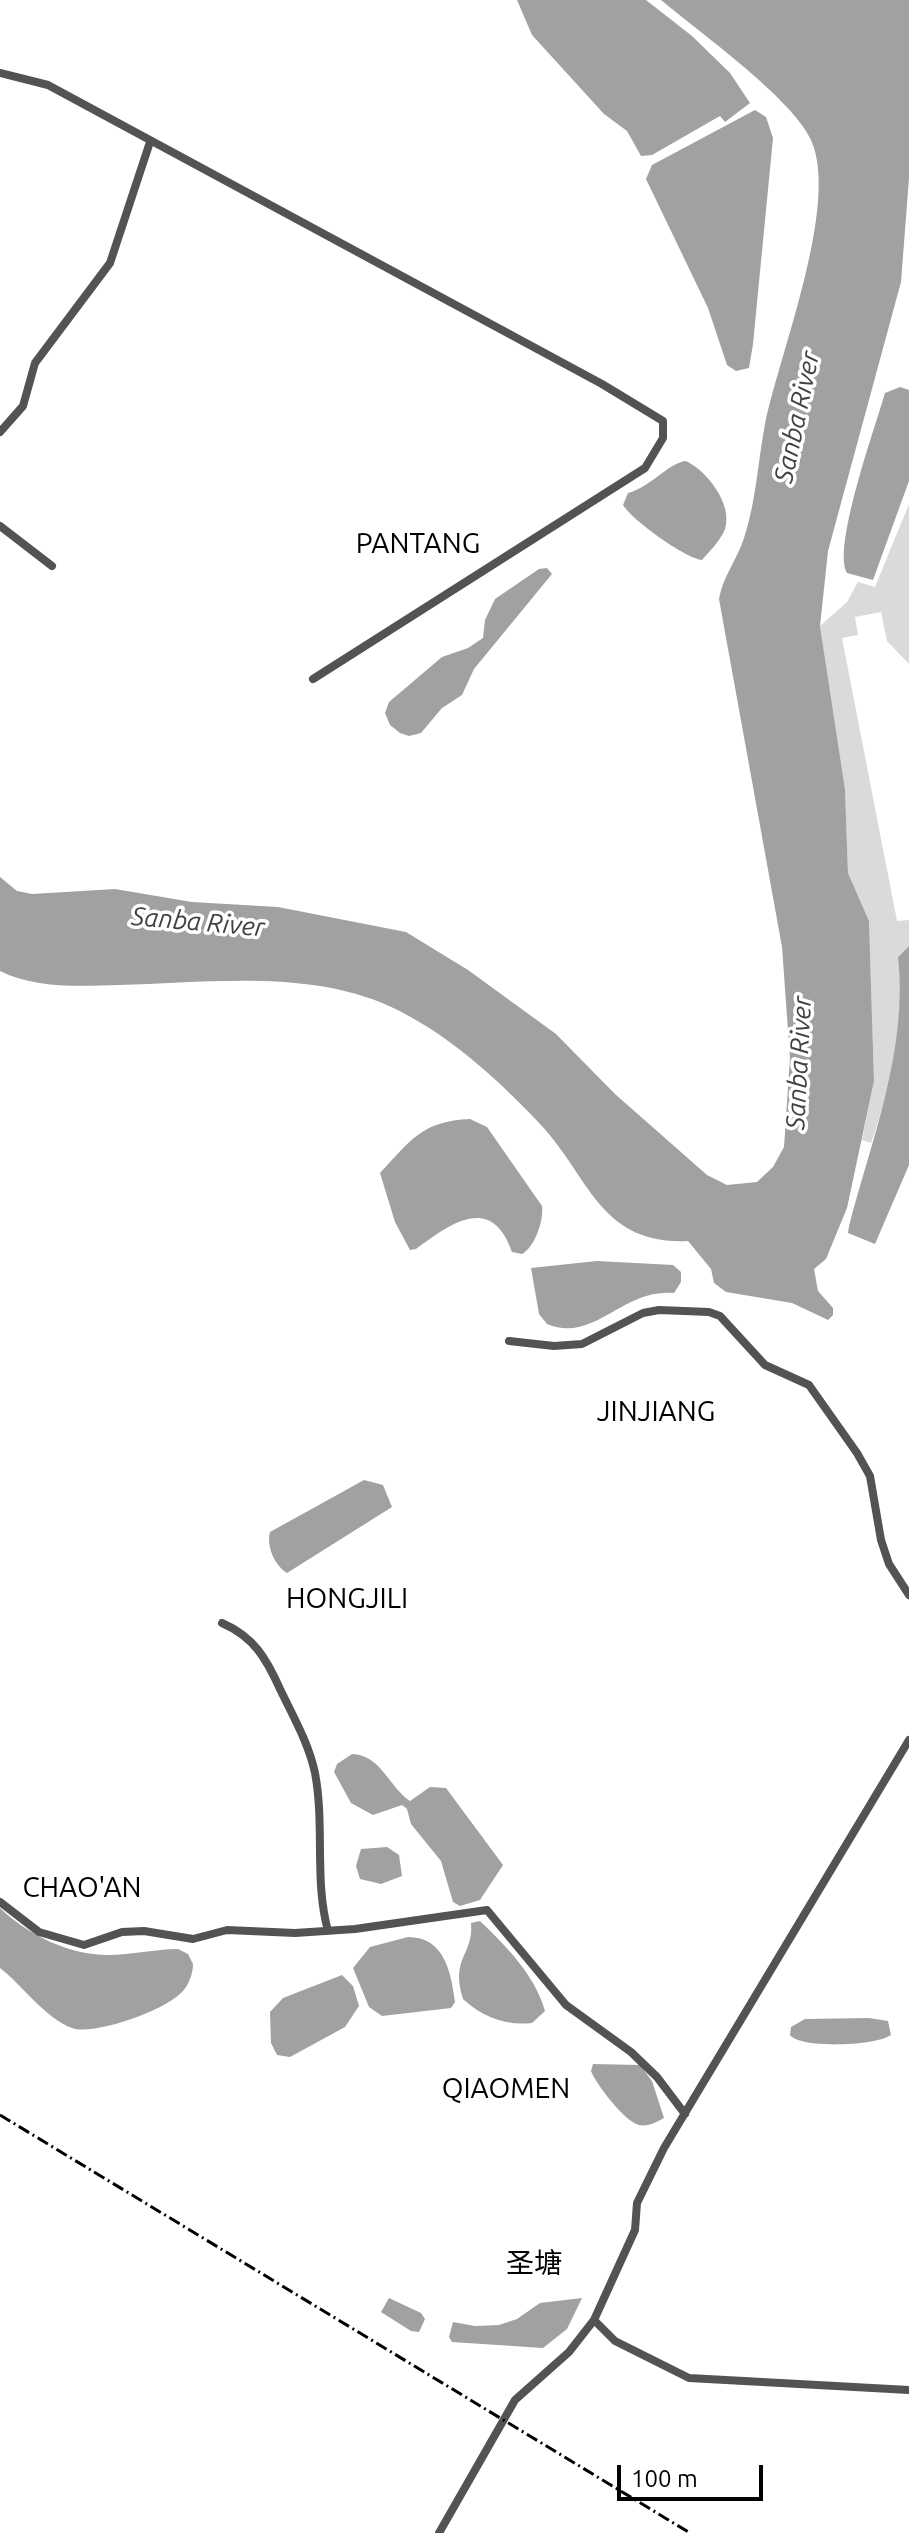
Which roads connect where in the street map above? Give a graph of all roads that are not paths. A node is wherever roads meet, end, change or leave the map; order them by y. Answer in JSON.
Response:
{"nodes":[{"id":1,"x":0,"y":73,"type":"edge"},
{"id":2,"x":150,"y":142,"type":"junction"},
{"id":3,"x":0,"y":432,"type":"edge"},
{"id":4,"x":0,"y":526,"type":"edge"},
{"id":5,"x":52,"y":566,"type":"dead end"},
{"id":6,"x":313,"y":679,"type":"dead end"},
{"id":7,"x":509,"y":1341,"type":"dead end"},
{"id":8,"x":909,"y":1595,"type":"edge"},
{"id":9,"x":222,"y":1623,"type":"dead end"},
{"id":10,"x":909,"y":1740,"type":"edge"},
{"id":11,"x":0,"y":1902,"type":"edge"},
{"id":12,"x":328,"y":1931,"type":"junction"},
{"id":13,"x":685,"y":2114,"type":"junction"},
{"id":14,"x":594,"y":2320,"type":"junction"},
{"id":15,"x":909,"y":2390,"type":"edge"},
{"id":16,"x":439,"y":2533,"type":"edge"}],
"edges":[{"from":1,"to":2,"type":"street"},
{"from":2,"to":3,"type":"street"},
{"from":2,"to":6,"type":"street"},
{"from":4,"to":5,"type":"street"},
{"from":7,"to":8,"type":"street"},
{"from":9,"to":12,"type":"street"},
{"from":10,"to":13,"type":"street"},
{"from":11,"to":12,"type":"street"},
{"from":12,"to":13,"type":"street"},
{"from":13,"to":14,"type":"street"},
{"from":14,"to":15,"type":"street"},
{"from":14,"to":16,"type":"street"}]}
